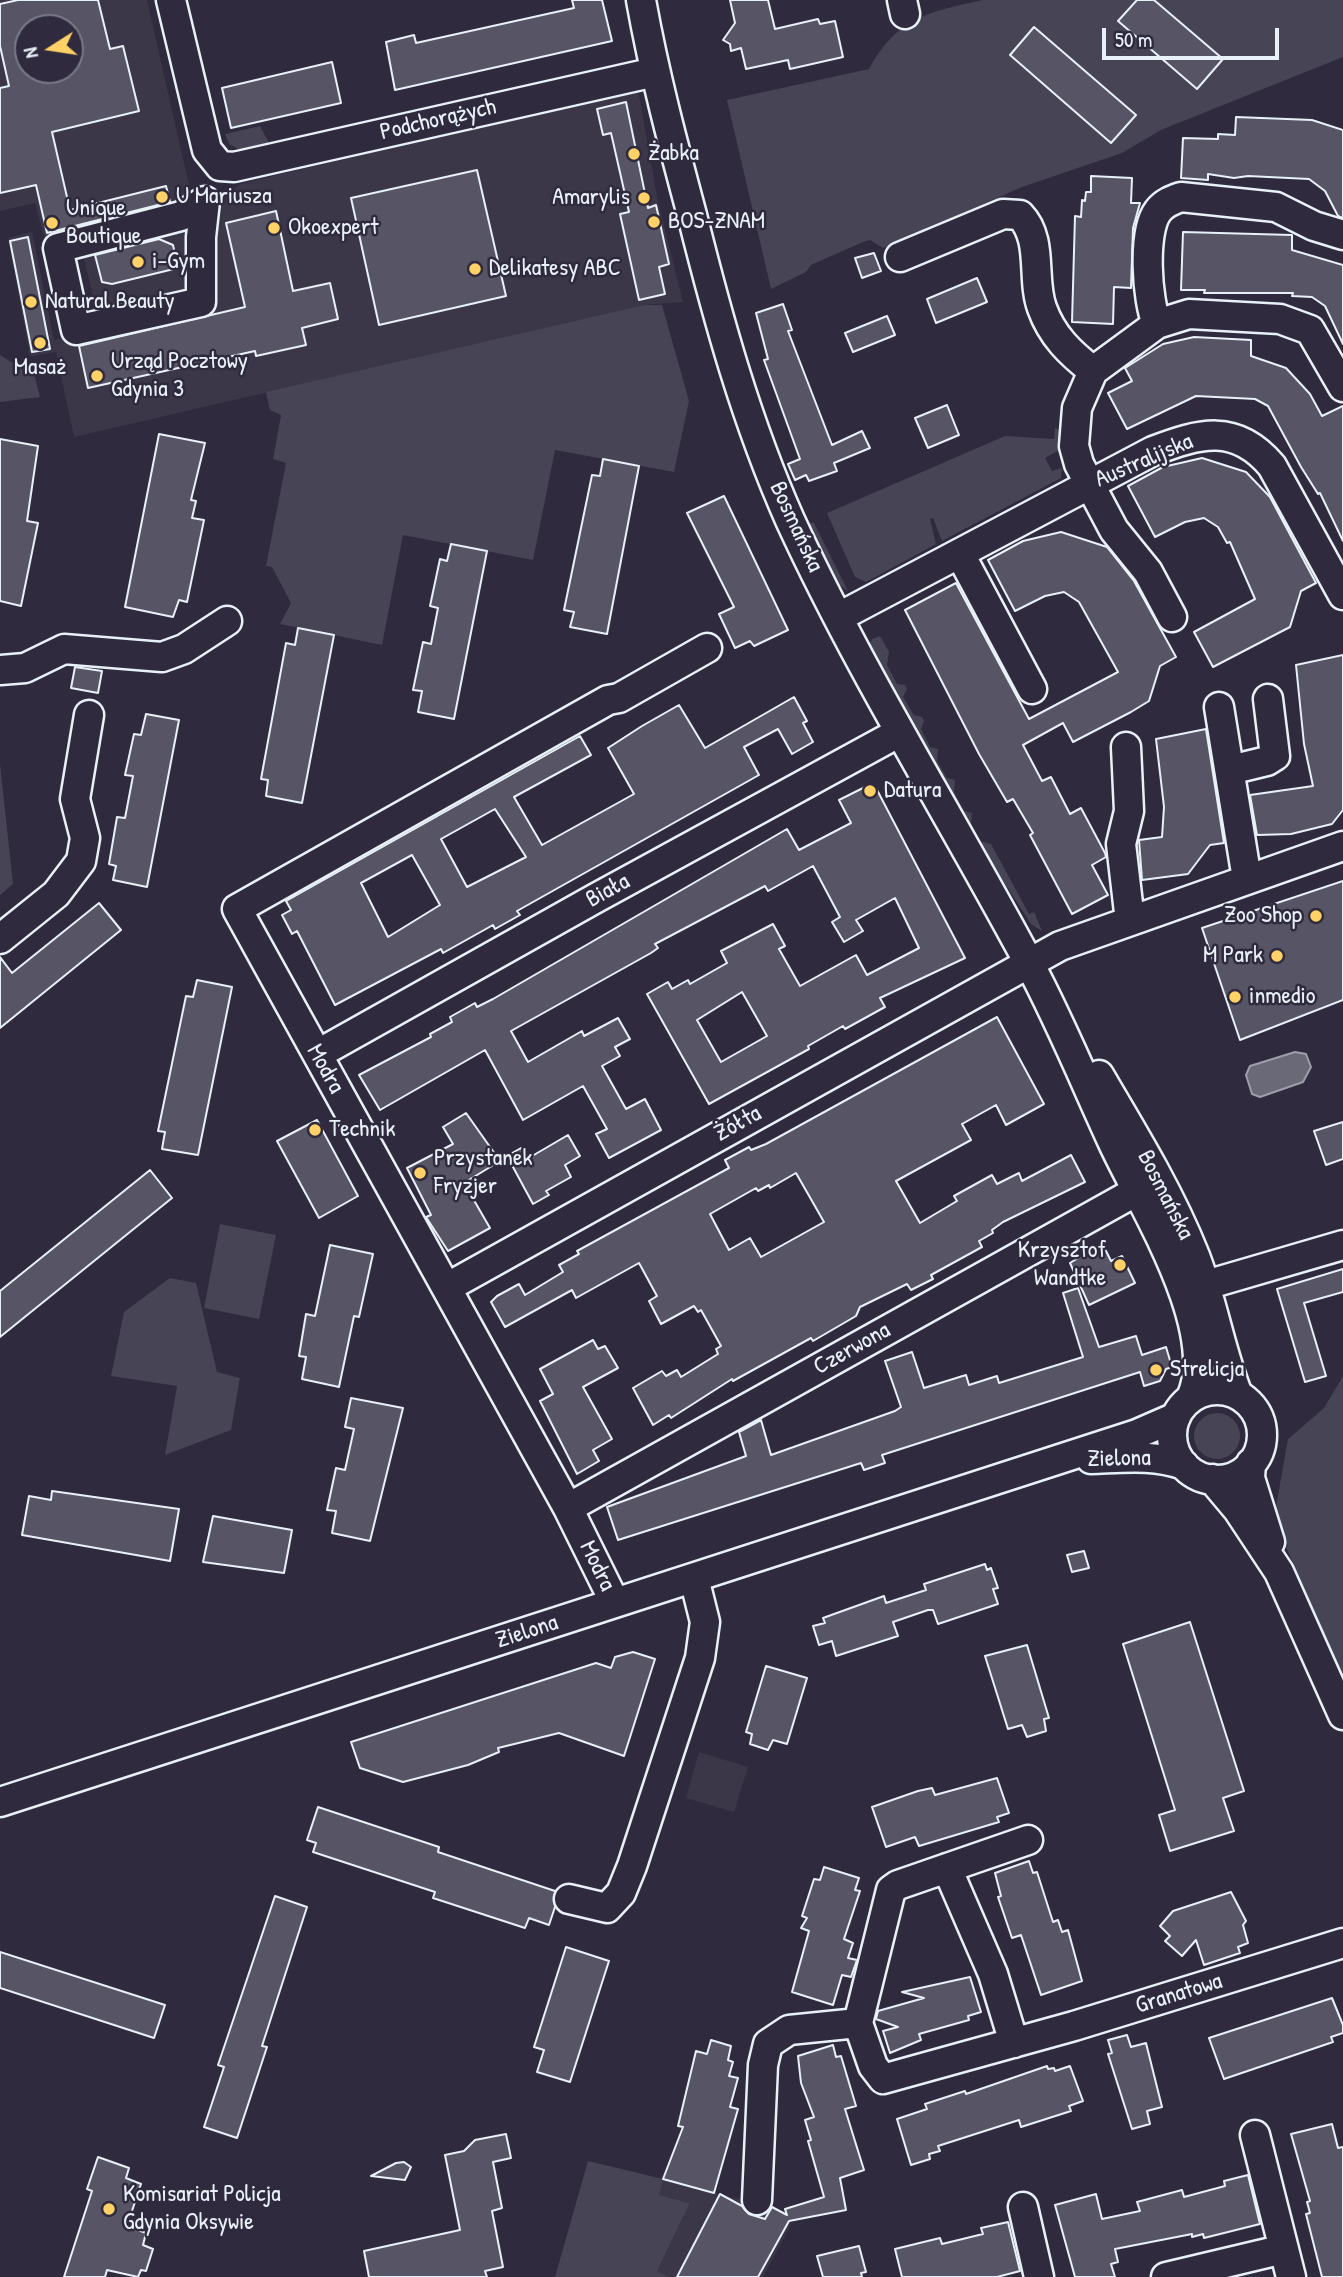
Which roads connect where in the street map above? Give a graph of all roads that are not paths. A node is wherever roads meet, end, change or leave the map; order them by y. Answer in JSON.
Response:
{"nodes":[{"id":1,"x":171,"y":0,"type":"edge"},
{"id":2,"x":641,"y":0,"type":"edge"},
{"id":3,"x":655,"y":72,"type":"junction"},
{"id":4,"x":220,"y":166,"type":"junction"},
{"id":5,"x":205,"y":201,"type":"junction"},
{"id":6,"x":181,"y":216,"type":"junction"},
{"id":7,"x":1343,"y":235,"type":"edge"},
{"id":8,"x":201,"y":237,"type":"junction"},
{"id":9,"x":900,"y":257,"type":"dead end"},
{"id":10,"x":1157,"y":324,"type":"junction"},
{"id":11,"x":1093,"y":371,"type":"junction"},
{"id":12,"x":1343,"y":387,"type":"edge"},
{"id":13,"x":1088,"y":484,"type":"junction"},
{"id":14,"x":960,"y":554,"type":"junction"},
{"id":15,"x":1343,"y":595,"type":"edge"},
{"id":16,"x":839,"y":617,"type":"junction"},
{"id":17,"x":1172,"y":617,"type":"dead end"},
{"id":18,"x":228,"y":621,"type":"dead end"},
{"id":19,"x":707,"y":648,"type":"dead end"},
{"id":20,"x":0,"y":670,"type":"edge"},
{"id":21,"x":1032,"y":689,"type":"dead end"},
{"id":22,"x":1268,"y":699,"type":"dead end"},
{"id":23,"x":1219,"y":707,"type":"dead end"},
{"id":24,"x":89,"y":715,"type":"dead end"},
{"id":25,"x":900,"y":732,"type":"junction"},
{"id":26,"x":1126,"y":747,"type":"dead end"},
{"id":27,"x":1230,"y":770,"type":"junction"},
{"id":28,"x":1343,"y":846,"type":"edge"},
{"id":29,"x":1247,"y":879,"type":"junction"},
{"id":30,"x":1130,"y":921,"type":"junction"},
{"id":31,"x":0,"y":939,"type":"edge"},
{"id":32,"x":1029,"y":962,"type":"junction"},
{"id":33,"x":1055,"y":1013,"type":"junction"},
{"id":34,"x":318,"y":1054,"type":"junction"},
{"id":35,"x":1135,"y":1192,"type":"junction"},
{"id":36,"x":1343,"y":1245,"type":"edge"},
{"id":37,"x":1206,"y":1285,"type":"junction"},
{"id":38,"x":448,"y":1287,"type":"junction"},
{"id":39,"x":1238,"y":1395,"type":"junction"},
{"id":40,"x":1183,"y":1407,"type":"junction"},
{"id":41,"x":1053,"y":1461,"type":"junction"},
{"id":42,"x":1251,"y":1463,"type":"junction"},
{"id":43,"x":1184,"y":1465,"type":"junction"},
{"id":44,"x":1212,"y":1479,"type":"junction"},
{"id":45,"x":568,"y":1508,"type":"junction"},
{"id":46,"x":1279,"y":1572,"type":"junction"},
{"id":47,"x":694,"y":1578,"type":"junction"},
{"id":48,"x":615,"y":1603,"type":"junction"},
{"id":49,"x":1343,"y":1715,"type":"edge"},
{"id":50,"x":0,"y":1802,"type":"edge"},
{"id":51,"x":1028,"y":1840,"type":"dead end"},
{"id":52,"x":947,"y":1868,"type":"junction"},
{"id":53,"x":569,"y":1899,"type":"dead end"},
{"id":54,"x":1343,"y":1943,"type":"edge"},
{"id":55,"x":858,"y":2023,"type":"junction"},
{"id":56,"x":1014,"y":2043,"type":"junction"},
{"id":57,"x":1255,"y":2135,"type":"dead end"},
{"id":58,"x":757,"y":2200,"type":"dead end"},
{"id":59,"x":1023,"y":2207,"type":"dead end"},
{"id":60,"x":1284,"y":2249,"type":"junction"},
{"id":61,"x":1039,"y":2277,"type":"edge"},
{"id":62,"x":1167,"y":2277,"type":"edge"},
{"id":63,"x":1291,"y":2277,"type":"edge"}],
"edges":[{"from":1,"to":4,"type":"street"},
{"from":2,"to":3,"type":"street","name":"Bosmańska"},
{"from":3,"to":4,"type":"street","name":"Podchorążych"},
{"from":3,"to":16,"type":"street","name":"Bosmańska"},
{"from":4,"to":5,"type":"street"},
{"from":5,"to":6,"type":"street"},
{"from":5,"to":8,"type":"street"},
{"from":6,"to":8,"type":"street"},
{"from":6,"to":8,"type":"street"},
{"from":7,"to":10,"type":"street"},
{"from":9,"to":11,"type":"street"},
{"from":10,"to":11,"type":"street"},
{"from":10,"to":12,"type":"street"},
{"from":11,"to":13,"type":"street"},
{"from":13,"to":14,"type":"street","name":"Australijska"},
{"from":13,"to":15,"type":"street","name":"Australijska"},
{"from":13,"to":17,"type":"street"},
{"from":14,"to":16,"type":"street","name":"Australijska"},
{"from":14,"to":21,"type":"street"},
{"from":16,"to":25,"type":"street","name":"Bosmańska"},
{"from":18,"to":20,"type":"street"},
{"from":19,"to":34,"type":"street","name":"Modra"},
{"from":22,"to":27,"type":"street"},
{"from":23,"to":27,"type":"street"},
{"from":24,"to":31,"type":"street"},
{"from":25,"to":32,"type":"street","name":"Bosmańska"},
{"from":25,"to":34,"type":"street","name":"Biała"},
{"from":26,"to":30,"type":"street"},
{"from":27,"to":29,"type":"street"},
{"from":28,"to":29,"type":"street"},
{"from":29,"to":30,"type":"street"},
{"from":30,"to":32,"type":"street"},
{"from":32,"to":33,"type":"street","name":"Bosmańska"},
{"from":32,"to":38,"type":"street","name":"Żółta"},
{"from":33,"to":35,"type":"street","name":"Bosmańska"},
{"from":33,"to":37,"type":"street","name":"Bosmańska"},
{"from":34,"to":38,"type":"street","name":"Modra"},
{"from":35,"to":40,"type":"street","name":"Bosmańska"},
{"from":35,"to":45,"type":"street","name":"Czerwona"},
{"from":36,"to":37,"type":"street"},
{"from":37,"to":39,"type":"street","name":"Bosmańska"},
{"from":38,"to":45,"type":"street","name":"Modra"},
{"from":39,"to":40,"type":"street"},
{"from":39,"to":42,"type":"street"},
{"from":40,"to":41,"type":"street","name":"Zielona"},
{"from":40,"to":43,"type":"street"},
{"from":41,"to":43,"type":"street","name":"Zielona"},
{"from":41,"to":47,"type":"street","name":"Zielona"},
{"from":42,"to":44,"type":"street"},
{"from":42,"to":46,"type":"street"},
{"from":43,"to":44,"type":"street"},
{"from":44,"to":46,"type":"street"},
{"from":45,"to":48,"type":"street","name":"Modra"},
{"from":46,"to":49,"type":"street"},
{"from":47,"to":48,"type":"street","name":"Zielona"},
{"from":47,"to":53,"type":"street"},
{"from":48,"to":50,"type":"street","name":"Zielona"},
{"from":51,"to":52,"type":"street"},
{"from":52,"to":55,"type":"street"},
{"from":52,"to":56,"type":"street"},
{"from":54,"to":56,"type":"street","name":"Granatowa"},
{"from":55,"to":56,"type":"street","name":"Granatowa"},
{"from":55,"to":58,"type":"street"},
{"from":57,"to":60,"type":"street"},
{"from":59,"to":61,"type":"street"},
{"from":60,"to":62,"type":"street"},
{"from":60,"to":63,"type":"street"}]}
